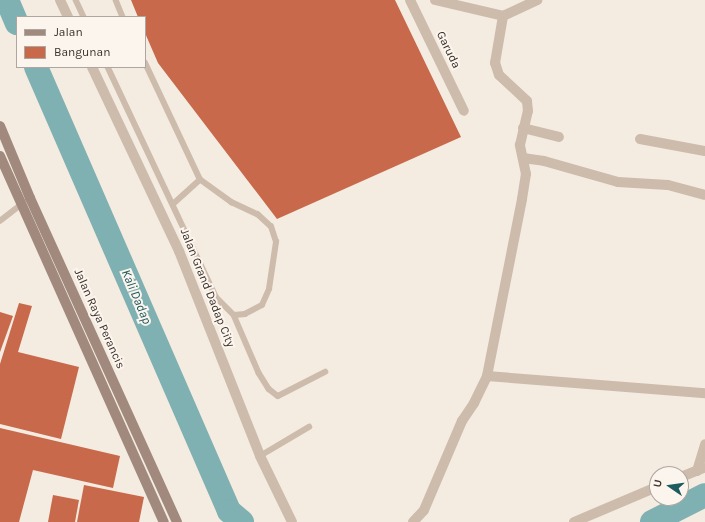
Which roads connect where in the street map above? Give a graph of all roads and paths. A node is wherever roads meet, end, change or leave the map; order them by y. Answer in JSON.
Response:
{"nodes":[{"id":1,"x":60,"y":0,"type":"edge"},
{"id":2,"x":76,"y":0,"type":"edge"},
{"id":3,"x":116,"y":0,"type":"edge"},
{"id":4,"x":410,"y":0,"type":"edge"},
{"id":5,"x":435,"y":0,"type":"edge"},
{"id":6,"x":537,"y":0,"type":"edge"},
{"id":7,"x":68,"y":16,"type":"edge"},
{"id":8,"x":84,"y":16,"type":"edge"},
{"id":9,"x":124,"y":16,"type":"edge"},
{"id":10,"x":503,"y":16,"type":"junction"},
{"id":11,"x":146,"y":65,"type":"edge"},
{"id":12,"x":92,"y":68,"type":"edge"},
{"id":13,"x":108,"y":68,"type":"edge"},
{"id":14,"x":464,"y":111,"type":"dead end"},
{"id":15,"x":0,"y":126,"type":"edge"},
{"id":16,"x":523,"y":128,"type":"junction"},
{"id":17,"x":559,"y":136,"type":"dead end"},
{"id":18,"x":640,"y":139,"type":"dead end"},
{"id":19,"x":705,"y":151,"type":"edge"},
{"id":20,"x":0,"y":156,"type":"edge"},
{"id":21,"x":523,"y":158,"type":"junction"},
{"id":22,"x":200,"y":180,"type":"junction"},
{"id":23,"x":705,"y":195,"type":"edge"},
{"id":24,"x":30,"y":198,"type":"junction"},
{"id":25,"x":173,"y":204,"type":"junction"},
{"id":26,"x":21,"y":205,"type":"junction"},
{"id":27,"x":0,"y":221,"type":"edge"},
{"id":28,"x":234,"y":315,"type":"junction"},
{"id":29,"x":325,"y":372,"type":"dead end"},
{"id":30,"x":487,"y":376,"type":"junction"},
{"id":31,"x":705,"y":393,"type":"edge"},
{"id":32,"x":309,"y":427,"type":"dead end"},
{"id":33,"x":705,"y":444,"type":"edge"},
{"id":34,"x":260,"y":456,"type":"junction"},
{"id":35,"x":701,"y":469,"type":"edge"},
{"id":36,"x":689,"y":474,"type":"edge"},
{"id":37,"x":649,"y":491,"type":"edge"},
{"id":38,"x":164,"y":522,"type":"edge"},
{"id":39,"x":177,"y":522,"type":"edge"},
{"id":40,"x":292,"y":522,"type":"edge"},
{"id":41,"x":413,"y":522,"type":"edge"},
{"id":42,"x":574,"y":522,"type":"edge"}],
"edges":[{"from":1,"to":7,"type":"street"},
{"from":2,"to":8,"type":"lane"},
{"from":3,"to":9,"type":"lane"},
{"from":4,"to":14,"type":"street","name":"Garuda"},
{"from":5,"to":10,"type":"street"},
{"from":6,"to":10,"type":"street"},
{"from":10,"to":16,"type":"street"},
{"from":11,"to":22,"type":"lane"},
{"from":12,"to":34,"type":"street","name":"Jalan Grand Dadap City"},
{"from":13,"to":25,"type":"lane"},
{"from":15,"to":24,"type":"street","name":"Jalan Raya Perancis"},
{"from":16,"to":17,"type":"street"},
{"from":16,"to":21,"type":"street"},
{"from":18,"to":19,"type":"street"},
{"from":20,"to":26,"type":"street","name":"Jalan Raya Perancis"},
{"from":21,"to":23,"type":"street"},
{"from":21,"to":30,"type":"street"},
{"from":22,"to":25,"type":"lane"},
{"from":22,"to":28,"type":"lane"},
{"from":24,"to":26,"type":"lane"},
{"from":24,"to":39,"type":"street","name":"Jalan Raya Perancis"},
{"from":25,"to":28,"type":"lane"},
{"from":26,"to":27,"type":"lane"},
{"from":26,"to":38,"type":"street","name":"Jalan Raya Perancis"},
{"from":28,"to":29,"type":"lane"},
{"from":30,"to":31,"type":"street"},
{"from":30,"to":41,"type":"street"},
{"from":32,"to":34,"type":"lane"},
{"from":33,"to":35,"type":"street"},
{"from":34,"to":40,"type":"street","name":"Jalan Grand Dadap City"},
{"from":35,"to":36,"type":"street"},
{"from":37,"to":42,"type":"street"}]}
